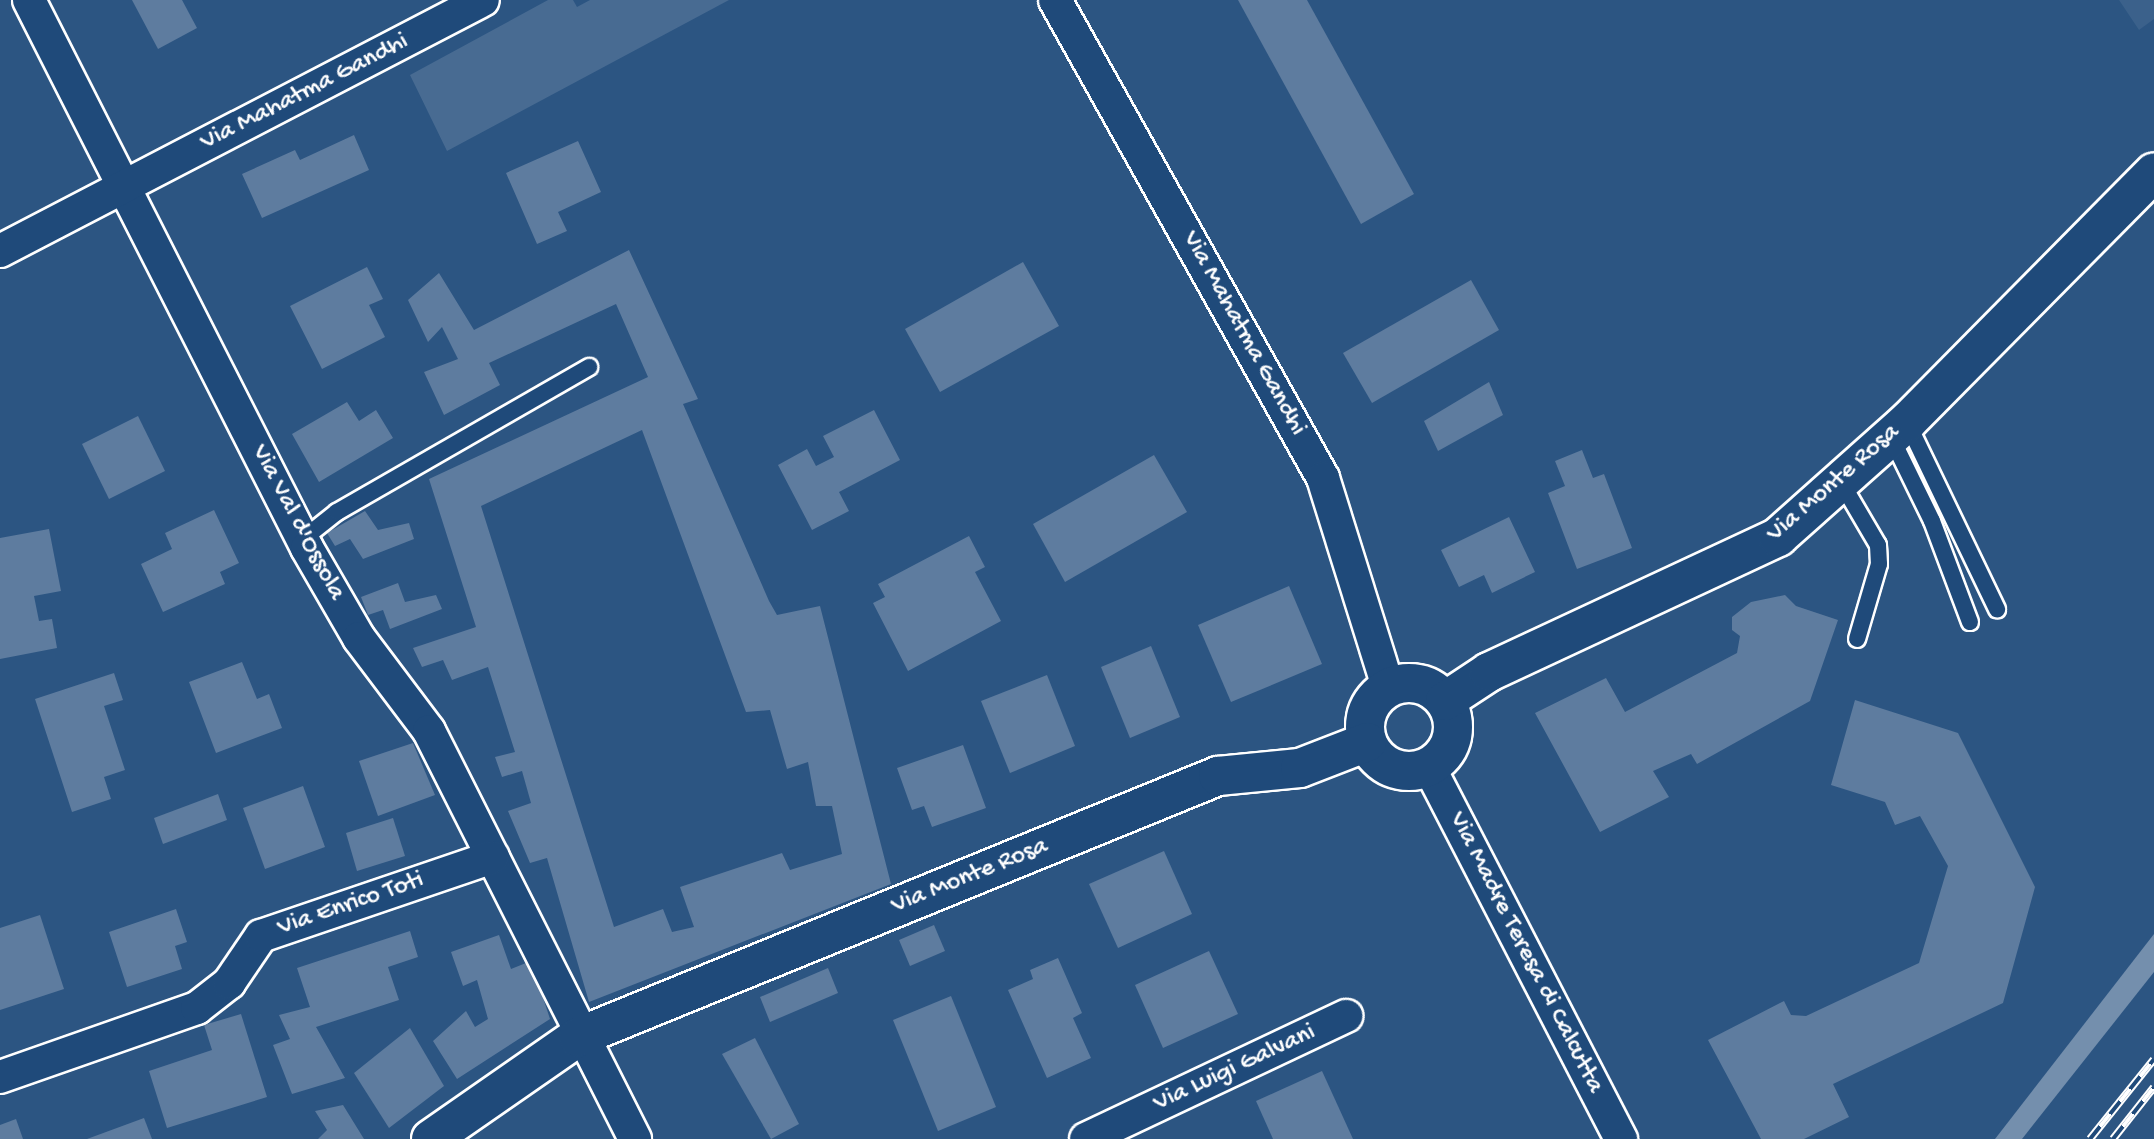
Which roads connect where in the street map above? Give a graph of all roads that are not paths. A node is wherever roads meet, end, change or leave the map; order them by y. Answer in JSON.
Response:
{"nodes":[{"id":1,"x":29,"y":0,"type":"edge"},
{"id":2,"x":483,"y":0,"type":"edge"},
{"id":3,"x":1055,"y":0,"type":"edge"},
{"id":4,"x":2154,"y":172,"type":"edge"},
{"id":5,"x":126,"y":186,"type":"junction"},
{"id":6,"x":0,"y":251,"type":"edge"},
{"id":7,"x":589,"y":367,"type":"dead end"},
{"id":8,"x":1899,"y":429,"type":"junction"},
{"id":9,"x":1841,"y":482,"type":"junction"},
{"id":10,"x":303,"y":539,"type":"junction"},
{"id":11,"x":1997,"y":609,"type":"dead end"},
{"id":12,"x":1969,"y":622,"type":"dead end"},
{"id":13,"x":1857,"y":639,"type":"dead end"},
{"id":14,"x":1388,"y":687,"type":"junction"},
{"id":15,"x":1445,"y":701,"type":"junction"},
{"id":16,"x":1367,"y":743,"type":"junction"},
{"id":17,"x":1429,"y":767,"type":"junction"},
{"id":18,"x":493,"y":857,"type":"junction"},
{"id":19,"x":1346,"y":1016,"type":"dead end"},
{"id":20,"x":578,"y":1037,"type":"junction"},
{"id":21,"x":0,"y":1077,"type":"edge"},
{"id":22,"x":431,"y":1139,"type":"edge"},
{"id":23,"x":635,"y":1139,"type":"edge"},
{"id":24,"x":1086,"y":1139,"type":"edge"},
{"id":25,"x":1621,"y":1139,"type":"edge"}],
"edges":[{"from":1,"to":5,"type":"street","name":"Via Val d'Ossola"},
{"from":2,"to":5,"type":"street","name":"Via Mahatma Gandhi"},
{"from":3,"to":14,"type":"street","name":"Via Mahatma Gandhi"},
{"from":4,"to":8,"type":"street","name":"Via Monte Rosa"},
{"from":5,"to":6,"type":"street","name":"Via Mahatma Gandhi"},
{"from":5,"to":10,"type":"street","name":"Via Val d'Ossola"},
{"from":7,"to":10,"type":"lane"},
{"from":8,"to":9,"type":"street","name":"Via Monte Rosa"},
{"from":8,"to":11,"type":"lane"},
{"from":8,"to":12,"type":"lane"},
{"from":9,"to":13,"type":"lane"},
{"from":9,"to":15,"type":"street","name":"Via Monte Rosa"},
{"from":10,"to":18,"type":"street","name":"Via Val d'Ossola"},
{"from":14,"to":15,"type":"street"},
{"from":14,"to":16,"type":"street"},
{"from":15,"to":17,"type":"street"},
{"from":16,"to":17,"type":"street"},
{"from":16,"to":20,"type":"street","name":"Via Monte Rosa"},
{"from":17,"to":25,"type":"street","name":"Via Madre Teresa di Calcutta"},
{"from":18,"to":20,"type":"street","name":"Via Val d'Ossola"},
{"from":18,"to":21,"type":"street","name":"Via Enrico Toti"},
{"from":19,"to":24,"type":"street","name":"Via Luigi Galvani"},
{"from":20,"to":22,"type":"street","name":"Via Monte Rosa"},
{"from":20,"to":23,"type":"street","name":"Via Val d'Ossola"}]}
